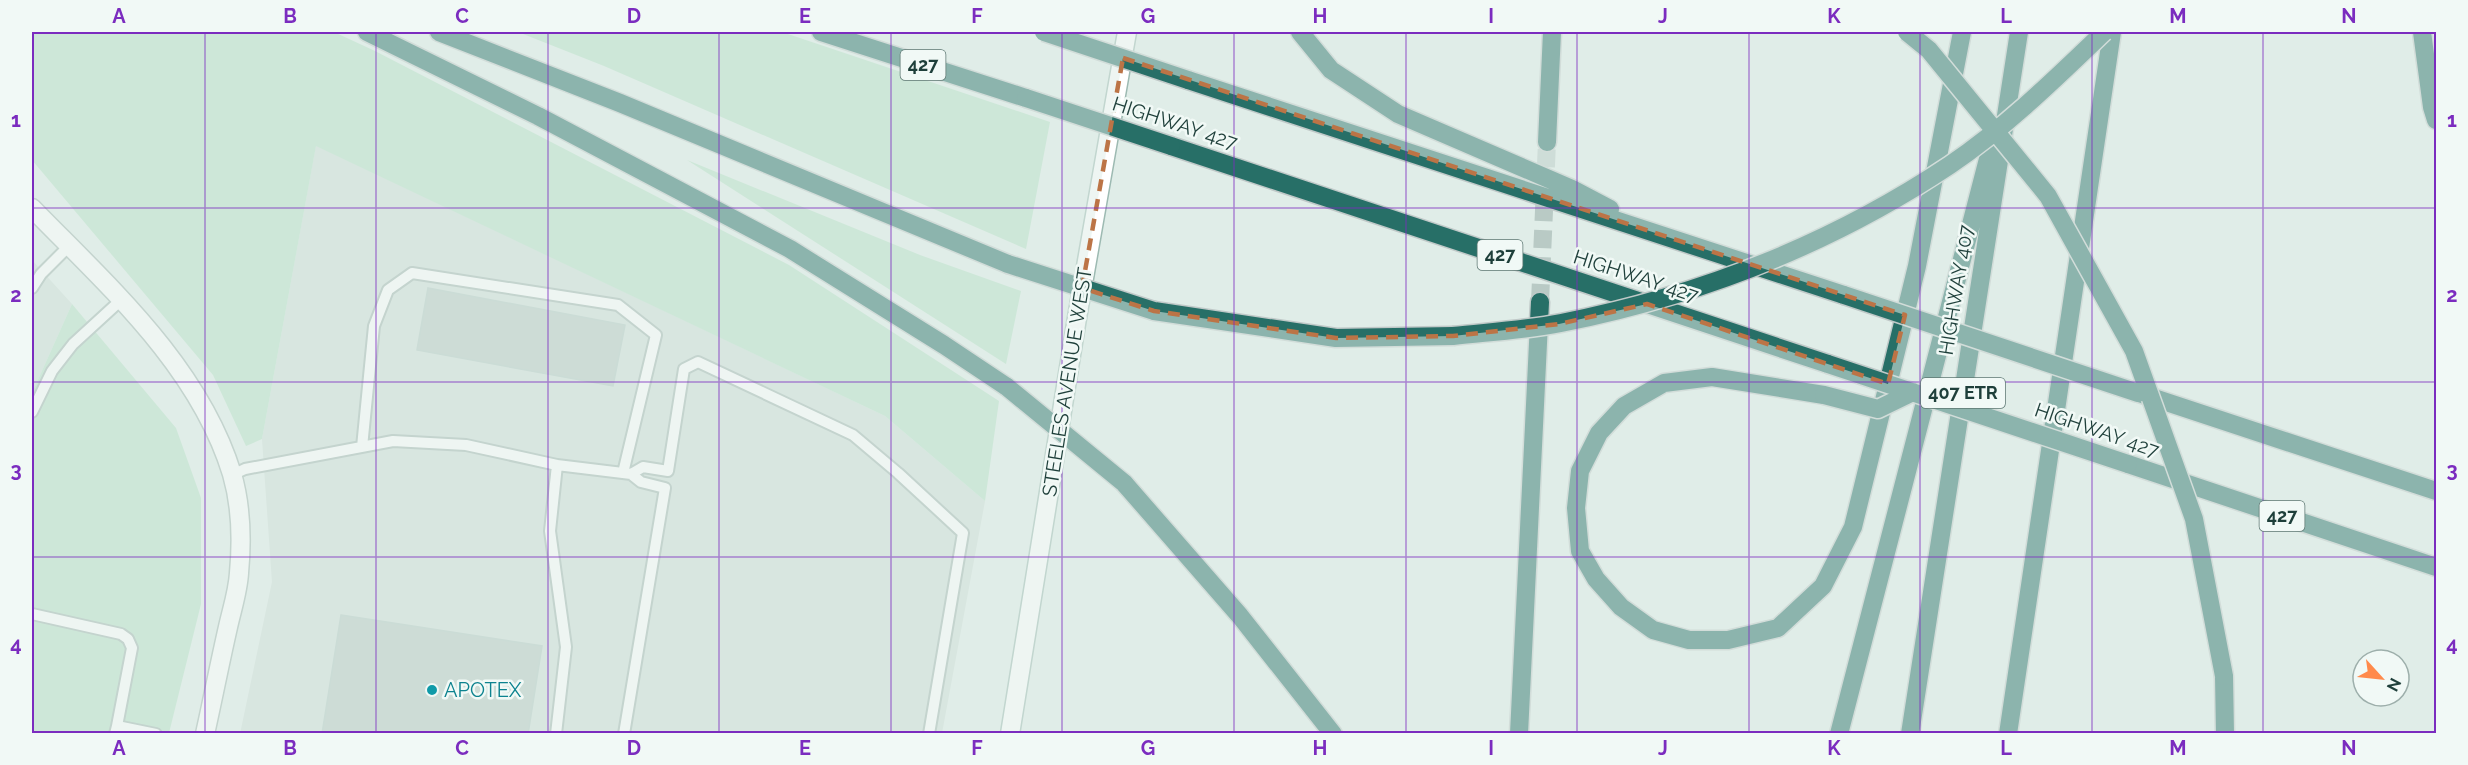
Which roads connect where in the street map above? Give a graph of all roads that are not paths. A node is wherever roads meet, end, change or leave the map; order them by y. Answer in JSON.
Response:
{"nodes":[{"id":1,"x":367,"y":32,"type":"edge"},
{"id":2,"x":439,"y":32,"type":"edge"},
{"id":3,"x":821,"y":32,"type":"edge"},
{"id":4,"x":1044,"y":32,"type":"edge"},
{"id":5,"x":1127,"y":32,"type":"edge"},
{"id":6,"x":1300,"y":32,"type":"edge"},
{"id":7,"x":1552,"y":32,"type":"edge"},
{"id":8,"x":1907,"y":32,"type":"edge"},
{"id":9,"x":1962,"y":32,"type":"edge"},
{"id":10,"x":2019,"y":32,"type":"edge"},
{"id":11,"x":2104,"y":32,"type":"edge"},
{"id":12,"x":2112,"y":32,"type":"edge"},
{"id":13,"x":2422,"y":32,"type":"edge"},
{"id":14,"x":2016,"y":52,"type":"junction"},
{"id":15,"x":2436,"y":120,"type":"edge"},
{"id":16,"x":1547,"y":142,"type":"tunnel mouth"},
{"id":17,"x":32,"y":208,"type":"edge"},
{"id":18,"x":1657,"y":234,"type":"junction"},
{"id":19,"x":69,"y":246,"type":"junction"},
{"id":20,"x":32,"y":288,"type":"edge"},
{"id":21,"x":121,"y":300,"type":"junction"},
{"id":22,"x":1540,"y":302,"type":"tunnel mouth"},
{"id":23,"x":1914,"y":392,"type":"junction"},
{"id":24,"x":32,"y":412,"type":"edge"},
{"id":25,"x":362,"y":447,"type":"junction"},
{"id":26,"x":556,"y":465,"type":"junction"},
{"id":27,"x":627,"y":473,"type":"junction"},
{"id":28,"x":232,"y":475,"type":"junction"},
{"id":29,"x":2436,"y":491,"type":"edge"},
{"id":30,"x":2436,"y":567,"type":"edge"},
{"id":31,"x":32,"y":614,"type":"edge"},
{"id":32,"x":116,"y":730,"type":"edge"},
{"id":33,"x":156,"y":734,"type":"edge"},
{"id":34,"x":205,"y":734,"type":"edge"},
{"id":35,"x":556,"y":734,"type":"edge"},
{"id":36,"x":624,"y":734,"type":"edge"},
{"id":37,"x":929,"y":734,"type":"edge"},
{"id":38,"x":1010,"y":734,"type":"edge"},
{"id":39,"x":1333,"y":734,"type":"edge"},
{"id":40,"x":1519,"y":734,"type":"edge"},
{"id":41,"x":1839,"y":734,"type":"edge"},
{"id":42,"x":1910,"y":734,"type":"edge"},
{"id":43,"x":2008,"y":734,"type":"edge"},
{"id":44,"x":2225,"y":734,"type":"edge"}],
"edges":[{"from":1,"to":39,"type":"highway","bridge":true},
{"from":2,"to":11,"type":"highway","bridge":true},
{"from":3,"to":23,"type":"highway","name":"HIGHWAY 427","number":"427","bridge":true},
{"from":4,"to":18,"type":"highway","bridge":true},
{"from":5,"to":38,"type":"main road","name":"STEELES AVENUE WEST"},
{"from":6,"to":18,"type":"highway"},
{"from":7,"to":16,"type":"highway"},
{"from":8,"to":44,"type":"highway","bridge":true},
{"from":9,"to":23,"type":"highway","bridge":true},
{"from":10,"to":14,"type":"highway","name":"HIGHWAY 407","number":"407 ETR"},
{"from":12,"to":43,"type":"highway"},
{"from":13,"to":15,"type":"highway"},
{"from":14,"to":41,"type":"highway"},
{"from":14,"to":42,"type":"highway","name":"HIGHWAY 407","number":"407 ETR"},
{"from":17,"to":19,"type":"main road"},
{"from":18,"to":29,"type":"highway","bridge":true},
{"from":19,"to":20,"type":"lane"},
{"from":19,"to":21,"type":"main road"},
{"from":21,"to":24,"type":"lane"},
{"from":21,"to":28,"type":"main road"},
{"from":22,"to":40,"type":"highway"},
{"from":23,"to":30,"type":"highway","name":"HIGHWAY 427","number":"427","bridge":true},
{"from":25,"to":26,"type":"lane"},
{"from":25,"to":27,"type":"lane"},
{"from":25,"to":28,"type":"lane"},
{"from":26,"to":27,"type":"lane"},
{"from":26,"to":35,"type":"lane"},
{"from":27,"to":36,"type":"lane"},
{"from":27,"to":37,"type":"lane"},
{"from":28,"to":34,"type":"main road"},
{"from":31,"to":32,"type":"lane"},
{"from":32,"to":33,"type":"lane"}]}
